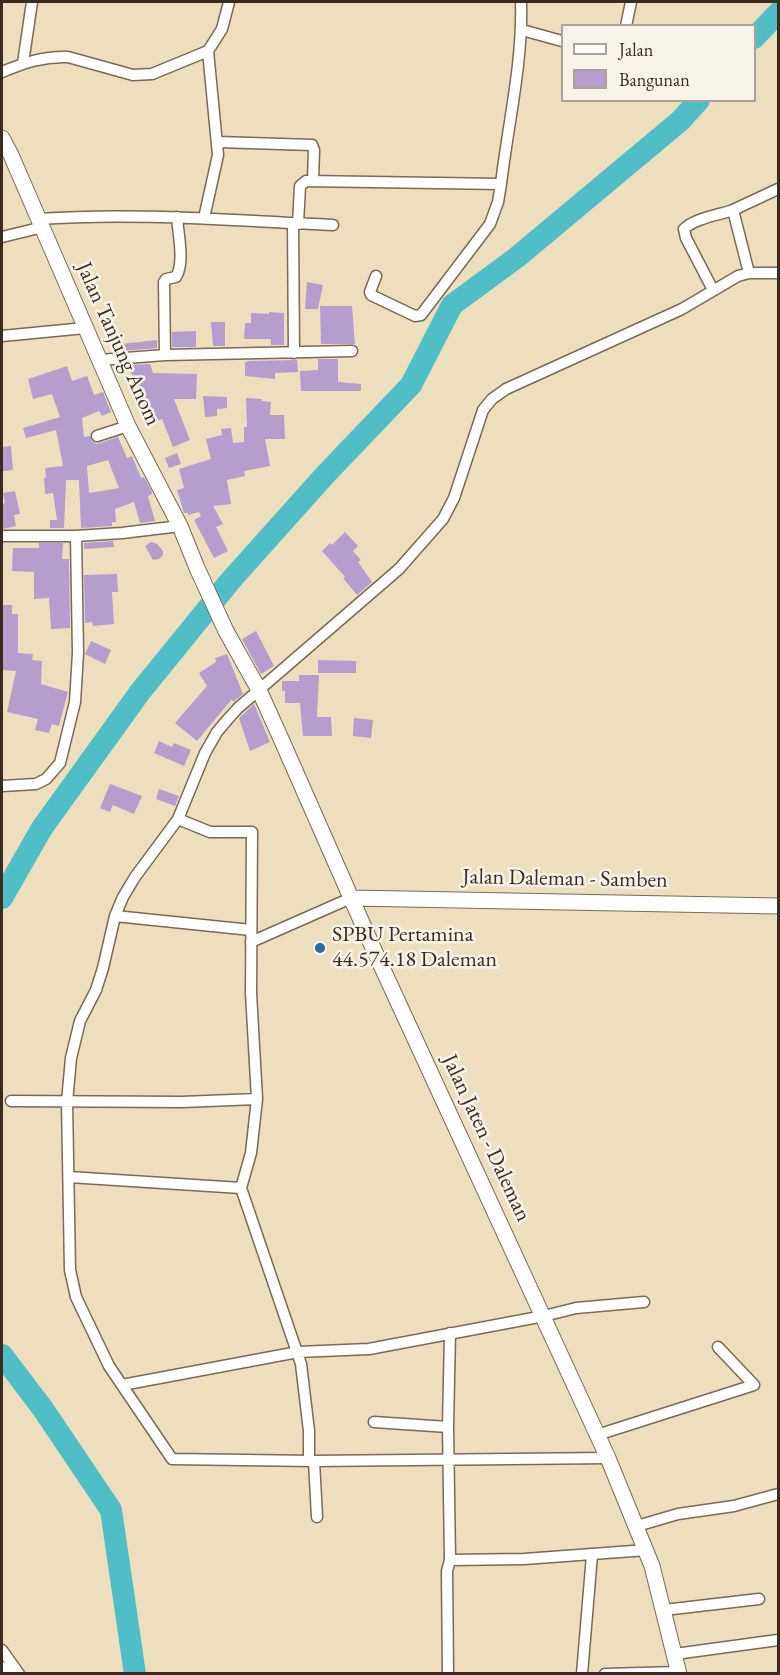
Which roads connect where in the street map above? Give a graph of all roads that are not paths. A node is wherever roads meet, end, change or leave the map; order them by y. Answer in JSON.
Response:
{"nodes":[{"id":1,"x":32,"y":2,"type":"edge"},
{"id":2,"x":229,"y":2,"type":"edge"},
{"id":3,"x":521,"y":2,"type":"edge"},
{"id":4,"x":631,"y":2,"type":"edge"},
{"id":5,"x":626,"y":24,"type":"edge"},
{"id":6,"x":522,"y":30,"type":"junction"},
{"id":7,"x":561,"y":41,"type":"edge"},
{"id":8,"x":208,"y":51,"type":"junction"},
{"id":9,"x":23,"y":63,"type":"junction"},
{"id":10,"x":2,"y":72,"type":"edge"},
{"id":11,"x":2,"y":138,"type":"edge"},
{"id":12,"x":218,"y":142,"type":"junction"},
{"id":13,"x":6,"y":156,"type":"edge"},
{"id":14,"x":313,"y":180,"type":"junction"},
{"id":15,"x":501,"y":184,"type":"junction"},
{"id":16,"x":778,"y":189,"type":"edge"},
{"id":17,"x":734,"y":210,"type":"junction"},
{"id":18,"x":177,"y":217,"type":"junction"},
{"id":19,"x":204,"y":218,"type":"junction"},
{"id":20,"x":41,"y":223,"type":"junction"},
{"id":21,"x":295,"y":224,"type":"junction"},
{"id":22,"x":333,"y":225,"type":"dead end"},
{"id":23,"x":2,"y":237,"type":"edge"},
{"id":24,"x":749,"y":273,"type":"junction"},
{"id":25,"x":778,"y":273,"type":"edge"},
{"id":26,"x":376,"y":276,"type":"dead end"},
{"id":27,"x":713,"y":290,"type":"junction"},
{"id":28,"x":85,"y":328,"type":"junction"},
{"id":29,"x":2,"y":336,"type":"edge"},
{"id":30,"x":352,"y":351,"type":"dead end"},
{"id":31,"x":294,"y":353,"type":"junction"},
{"id":32,"x":165,"y":355,"type":"junction"},
{"id":33,"x":100,"y":360,"type":"junction"},
{"id":34,"x":128,"y":426,"type":"junction"},
{"id":35,"x":97,"y":436,"type":"dead end"},
{"id":36,"x":180,"y":526,"type":"junction"},
{"id":37,"x":2,"y":536,"type":"edge"},
{"id":38,"x":76,"y":536,"type":"junction"},
{"id":39,"x":226,"y":631,"type":"joint"},
{"id":40,"x":259,"y":690,"type":"junction"},
{"id":41,"x":2,"y":786,"type":"edge"},
{"id":42,"x":178,"y":819,"type":"junction"},
{"id":43,"x":351,"y":898,"type":"junction"},
{"id":44,"x":778,"y":906,"type":"edge"},
{"id":45,"x":119,"y":916,"type":"junction"},
{"id":46,"x":251,"y":930,"type":"junction"},
{"id":47,"x":251,"y":942,"type":"junction"},
{"id":48,"x":257,"y":1099,"type":"junction"},
{"id":49,"x":11,"y":1101,"type":"dead end"},
{"id":50,"x":71,"y":1102,"type":"junction"},
{"id":51,"x":74,"y":1177,"type":"junction"},
{"id":52,"x":241,"y":1188,"type":"junction"},
{"id":53,"x":644,"y":1302,"type":"dead end"},
{"id":54,"x":544,"y":1316,"type":"junction"},
{"id":55,"x":450,"y":1333,"type":"junction"},
{"id":56,"x":718,"y":1347,"type":"dead end"},
{"id":57,"x":298,"y":1353,"type":"junction"},
{"id":58,"x":122,"y":1385,"type":"junction"},
{"id":59,"x":374,"y":1422,"type":"dead end"},
{"id":60,"x":448,"y":1427,"type":"junction"},
{"id":61,"x":597,"y":1435,"type":"junction"},
{"id":62,"x":608,"y":1458,"type":"junction"},
{"id":63,"x":448,"y":1460,"type":"junction"},
{"id":64,"x":311,"y":1461,"type":"junction"},
{"id":65,"x":778,"y":1494,"type":"edge"},
{"id":66,"x":317,"y":1517,"type":"dead end"},
{"id":67,"x":637,"y":1526,"type":"junction"},
{"id":68,"x":647,"y":1550,"type":"junction"},
{"id":69,"x":592,"y":1555,"type":"junction"},
{"id":70,"x":450,"y":1560,"type":"junction"},
{"id":71,"x":759,"y":1599,"type":"dead end"},
{"id":72,"x":664,"y":1610,"type":"junction"},
{"id":73,"x":778,"y":1640,"type":"edge"},
{"id":74,"x":2,"y":1650,"type":"edge"},
{"id":75,"x":675,"y":1654,"type":"junction"},
{"id":76,"x":2,"y":1666,"type":"edge"},
{"id":77,"x":679,"y":1673,"type":"edge"},
{"id":78,"x":7,"y":1674,"type":"edge"},
{"id":79,"x":19,"y":1674,"type":"edge"},
{"id":80,"x":448,"y":1674,"type":"edge"},
{"id":81,"x":582,"y":1674,"type":"edge"},
{"id":82,"x":604,"y":1674,"type":"edge"}],
"edges":[{"from":1,"to":9,"type":"street"},
{"from":2,"to":8,"type":"street"},
{"from":3,"to":6,"type":"street"},
{"from":4,"to":5,"type":"street"},
{"from":6,"to":7,"type":"street"},
{"from":6,"to":15,"type":"street"},
{"from":8,"to":9,"type":"street"},
{"from":8,"to":12,"type":"street"},
{"from":9,"to":10,"type":"street"},
{"from":11,"to":13,"type":"main road","name":"Jalan Tanjung Anom"},
{"from":12,"to":14,"type":"street"},
{"from":12,"to":19,"type":"street"},
{"from":13,"to":20,"type":"main road","name":"Jalan Tanjung Anom"},
{"from":14,"to":15,"type":"street"},
{"from":14,"to":21,"type":"street"},
{"from":15,"to":26,"type":"street"},
{"from":16,"to":17,"type":"street"},
{"from":17,"to":24,"type":"street"},
{"from":17,"to":27,"type":"street"},
{"from":18,"to":19,"type":"street"},
{"from":18,"to":20,"type":"street"},
{"from":18,"to":32,"type":"street"},
{"from":19,"to":21,"type":"street"},
{"from":20,"to":23,"type":"street"},
{"from":20,"to":28,"type":"main road","name":"Jalan Tanjung Anom"},
{"from":21,"to":22,"type":"street"},
{"from":21,"to":31,"type":"street"},
{"from":24,"to":25,"type":"street"},
{"from":24,"to":27,"type":"street"},
{"from":27,"to":40,"type":"street"},
{"from":28,"to":29,"type":"street"},
{"from":28,"to":33,"type":"main road","name":"Jalan Tanjung Anom"},
{"from":30,"to":31,"type":"street"},
{"from":31,"to":32,"type":"street"},
{"from":32,"to":33,"type":"street"},
{"from":33,"to":34,"type":"main road","name":"Jalan Tanjung Anom"},
{"from":34,"to":35,"type":"street"},
{"from":34,"to":36,"type":"main road","name":"Jalan Tanjung Anom"},
{"from":36,"to":38,"type":"street"},
{"from":36,"to":39,"type":"main road","name":"Jalan Tanjung Anom"},
{"from":37,"to":38,"type":"street"},
{"from":38,"to":41,"type":"street"},
{"from":39,"to":40,"type":"main road","name":"Jalan Jaten - Daleman"},
{"from":40,"to":42,"type":"street"},
{"from":40,"to":43,"type":"main road","name":"Jalan Jaten - Daleman"},
{"from":42,"to":45,"type":"street"},
{"from":42,"to":46,"type":"street"},
{"from":43,"to":44,"type":"main road","name":"Jalan Daleman - Samben"},
{"from":43,"to":47,"type":"street"},
{"from":43,"to":54,"type":"main road","name":"Jalan Jaten - Daleman"},
{"from":45,"to":46,"type":"street"},
{"from":45,"to":50,"type":"street"},
{"from":46,"to":47,"type":"street"},
{"from":47,"to":48,"type":"street"},
{"from":48,"to":50,"type":"street"},
{"from":48,"to":52,"type":"street"},
{"from":49,"to":50,"type":"street"},
{"from":50,"to":51,"type":"street"},
{"from":51,"to":52,"type":"street"},
{"from":51,"to":58,"type":"street"},
{"from":52,"to":57,"type":"street"},
{"from":53,"to":54,"type":"street"},
{"from":54,"to":55,"type":"street"},
{"from":54,"to":61,"type":"main road","name":"Jalan Jaten - Daleman"},
{"from":55,"to":57,"type":"street"},
{"from":55,"to":60,"type":"street"},
{"from":56,"to":61,"type":"street"},
{"from":57,"to":58,"type":"street"},
{"from":57,"to":64,"type":"street"},
{"from":58,"to":64,"type":"street"},
{"from":59,"to":60,"type":"street"},
{"from":60,"to":63,"type":"street"},
{"from":61,"to":62,"type":"main road","name":"Jalan Jaten - Daleman"},
{"from":62,"to":63,"type":"street"},
{"from":62,"to":67,"type":"main road","name":"Jalan Jaten - Daleman"},
{"from":63,"to":64,"type":"street"},
{"from":63,"to":70,"type":"street"},
{"from":64,"to":66,"type":"street"},
{"from":65,"to":67,"type":"street"},
{"from":67,"to":68,"type":"main road","name":"Jalan Jaten - Daleman"},
{"from":68,"to":69,"type":"street"},
{"from":68,"to":72,"type":"main road","name":"Jalan Jaten - Daleman"},
{"from":69,"to":70,"type":"street"},
{"from":69,"to":81,"type":"street"},
{"from":70,"to":80,"type":"street"},
{"from":71,"to":72,"type":"street"},
{"from":72,"to":75,"type":"main road","name":"Jalan Jaten - Daleman"},
{"from":73,"to":75,"type":"street"},
{"from":74,"to":79,"type":"street"},
{"from":75,"to":77,"type":"main road","name":"Jalan Jaten - Daleman"},
{"from":76,"to":78,"type":"street"},
{"from":77,"to":82,"type":"street"}]}
